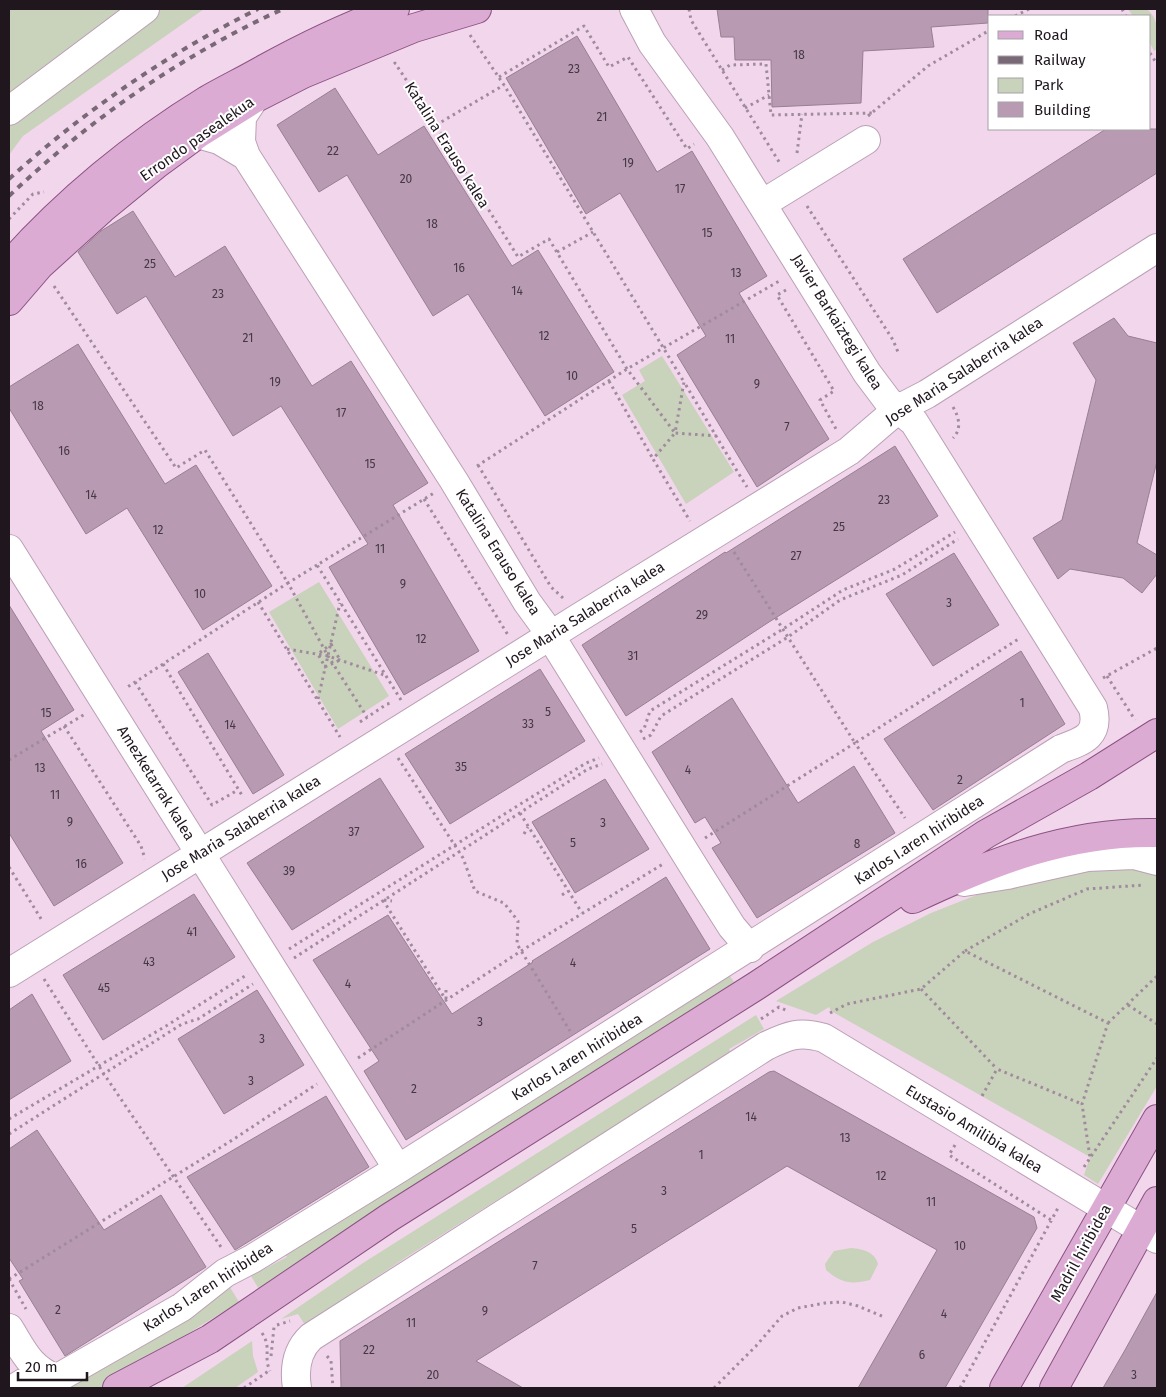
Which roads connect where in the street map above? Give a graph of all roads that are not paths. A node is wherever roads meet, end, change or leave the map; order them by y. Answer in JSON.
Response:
{"nodes":[{"id":1,"x":145,"y":9,"type":"edge"},
{"id":2,"x":392,"y":9,"type":"edge"},
{"id":3,"x":476,"y":9,"type":"edge"},
{"id":4,"x":634,"y":9,"type":"edge"},
{"id":5,"x":654,"y":9,"type":"edge"},
{"id":6,"x":414,"y":28,"type":"junction"},
{"id":7,"x":652,"y":43,"type":"junction"},
{"id":8,"x":254,"y":98,"type":"junction"},
{"id":9,"x":9,"y":111,"type":"edge"},
{"id":10,"x":198,"y":134,"type":"junction"},
{"id":11,"x":866,"y":140,"type":"dead end"},
{"id":12,"x":246,"y":156,"type":"junction"},
{"id":13,"x":762,"y":204,"type":"junction"},
{"id":14,"x":1157,"y":248,"type":"edge"},
{"id":15,"x":9,"y":265,"type":"edge"},
{"id":16,"x":9,"y":302,"type":"edge"},
{"id":17,"x":898,"y":409,"type":"junction"},
{"id":18,"x":9,"y":549,"type":"edge"},
{"id":19,"x":550,"y":636,"type":"junction"},
{"id":20,"x":1094,"y":728,"type":"joint"},
{"id":21,"x":1157,"y":733,"type":"edge"},
{"id":22,"x":1157,"y":833,"type":"edge"},
{"id":23,"x":200,"y":853,"type":"junction"},
{"id":24,"x":1157,"y":861,"type":"edge"},
{"id":25,"x":938,"y":887,"type":"junction"},
{"id":26,"x":834,"y":936,"type":"junction"},
{"id":27,"x":750,"y":948,"type":"junction"},
{"id":28,"x":9,"y":973,"type":"edge"},
{"id":29,"x":1157,"y":1119,"type":"edge"},
{"id":30,"x":398,"y":1169,"type":"junction"},
{"id":31,"x":1157,"y":1201,"type":"edge"},
{"id":32,"x":1107,"y":1208,"type":"junction"},
{"id":33,"x":1150,"y":1234,"type":"edge"},
{"id":34,"x":9,"y":1328,"type":"edge"},
{"id":35,"x":210,"y":1339,"type":"junction"},
{"id":36,"x":49,"y":1376,"type":"junction"},
{"id":37,"x":287,"y":1381,"type":"edge"},
{"id":38,"x":15,"y":1388,"type":"edge"},
{"id":39,"x":117,"y":1388,"type":"edge"},
{"id":40,"x":153,"y":1388,"type":"edge"},
{"id":41,"x":1004,"y":1388,"type":"edge"},
{"id":42,"x":1054,"y":1388,"type":"edge"}],
"edges":[{"from":1,"to":9,"type":"street"},
{"from":2,"to":6,"type":"street"},
{"from":2,"to":15,"type":"main road","name":"Errondo pasealekua"},
{"from":3,"to":6,"type":"main road","name":"Errondo pasealekua"},
{"from":4,"to":7,"type":"street","name":"Javier Barkaiztegi kalea"},
{"from":5,"to":7,"type":"street"},
{"from":6,"to":8,"type":"main road","name":"Errondo pasealekua"},
{"from":7,"to":13,"type":"street","name":"Javier Barkaiztegi kalea"},
{"from":8,"to":10,"type":"main road","name":"Errondo pasealekua"},
{"from":8,"to":12,"type":"street","name":"Katalina Erauso kalea"},
{"from":10,"to":12,"type":"street","name":"Katalina Erauso kalea"},
{"from":10,"to":16,"type":"main road","name":"Errondo pasealekua"},
{"from":11,"to":13,"type":"street"},
{"from":12,"to":19,"type":"street","name":"Katalina Erauso kalea"},
{"from":13,"to":17,"type":"street","name":"Javier Barkaiztegi kalea"},
{"from":14,"to":17,"type":"street","name":"Jose Maria Salaberria kalea"},
{"from":17,"to":19,"type":"street","name":"Jose Maria Salaberria kalea"},
{"from":17,"to":20,"type":"street","name":"Javier Barkaiztegi kalea"},
{"from":18,"to":23,"type":"street","name":"Amezketarrak kalea"},
{"from":19,"to":23,"type":"street","name":"Jose Maria Salaberria kalea"},
{"from":19,"to":27,"type":"street","name":"Katalina Erauso kalea"},
{"from":20,"to":27,"type":"street","name":"Karlos I.aren hiribidea"},
{"from":21,"to":26,"type":"main road"},
{"from":22,"to":25,"type":"main road"},
{"from":23,"to":28,"type":"street","name":"Jose Maria Salaberria kalea"},
{"from":23,"to":30,"type":"street","name":"Amezketarrak kalea"},
{"from":24,"to":25,"type":"street"},
{"from":25,"to":26,"type":"main road"},
{"from":26,"to":35,"type":"main road"},
{"from":27,"to":30,"type":"street","name":"Karlos I.aren hiribidea"},
{"from":29,"to":32,"type":"main road","name":"Madril hiribidea"},
{"from":30,"to":36,"type":"street","name":"Karlos I.aren hiribidea"},
{"from":31,"to":33,"type":"main road"},
{"from":32,"to":33,"type":"street","name":"Eustasio Amilibia kalea"},
{"from":32,"to":37,"type":"street","name":"Eustasio Amilibia kalea"},
{"from":32,"to":41,"type":"main road","name":"Madril hiribidea"},
{"from":33,"to":42,"type":"main road"},
{"from":34,"to":36,"type":"street"},
{"from":35,"to":39,"type":"main road"},
{"from":35,"to":40,"type":"main road"},
{"from":36,"to":38,"type":"street","name":"Karlos I.aren hiribidea"}]}
